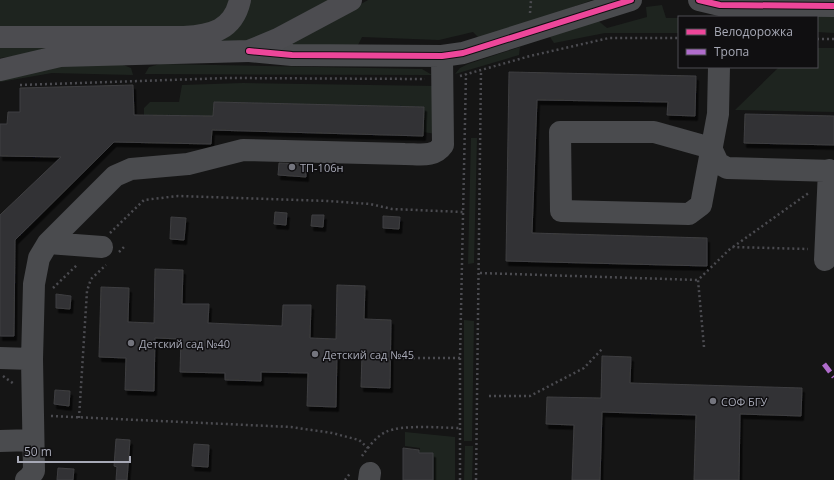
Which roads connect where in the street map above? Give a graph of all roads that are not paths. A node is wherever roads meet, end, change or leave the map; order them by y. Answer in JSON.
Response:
{"nodes":[{"id":1,"x":240,"y":0,"type":"edge"},
{"id":2,"x":351,"y":0,"type":"edge"},
{"id":3,"x":631,"y":0,"type":"edge"},
{"id":4,"x":834,"y":6,"type":"edge"},
{"id":5,"x":713,"y":8,"type":"edge"},
{"id":6,"x":0,"y":37,"type":"edge"},
{"id":7,"x":249,"y":51,"type":"junction"},
{"id":8,"x":442,"y":56,"type":"junction"},
{"id":9,"x":719,"y":68,"type":"edge"},
{"id":10,"x":0,"y":70,"type":"edge"},
{"id":11,"x":711,"y":148,"type":"junction"},
{"id":12,"x":830,"y":174,"type":"edge"},
{"id":13,"x":48,"y":243,"type":"junction"},
{"id":14,"x":106,"y":252,"type":"road end"},
{"id":15,"x":826,"y":255,"type":"road end"},
{"id":16,"x":0,"y":358,"type":"edge"},
{"id":17,"x":32,"y":359,"type":"junction"},
{"id":18,"x":34,"y":440,"type":"junction"},
{"id":19,"x":0,"y":441,"type":"edge"},
{"id":20,"x":26,"y":480,"type":"edge"}],
"edges":[{"from":1,"to":6,"type":"main road"},
{"from":2,"to":7,"type":"main road"},
{"from":3,"to":8,"type":"street"},
{"from":4,"to":5,"type":"street"},
{"from":7,"to":8,"type":"street"},
{"from":7,"to":10,"type":"main road"},
{"from":8,"to":13,"type":"street"},
{"from":9,"to":11,"type":"street"},
{"from":11,"to":11,"type":"street"},
{"from":11,"to":12,"type":"street"},
{"from":12,"to":15,"type":"street"},
{"from":13,"to":14,"type":"street"},
{"from":13,"to":17,"type":"street"},
{"from":16,"to":17,"type":"street"},
{"from":17,"to":18,"type":"street"},
{"from":18,"to":19,"type":"street"},
{"from":18,"to":20,"type":"street"}]}
